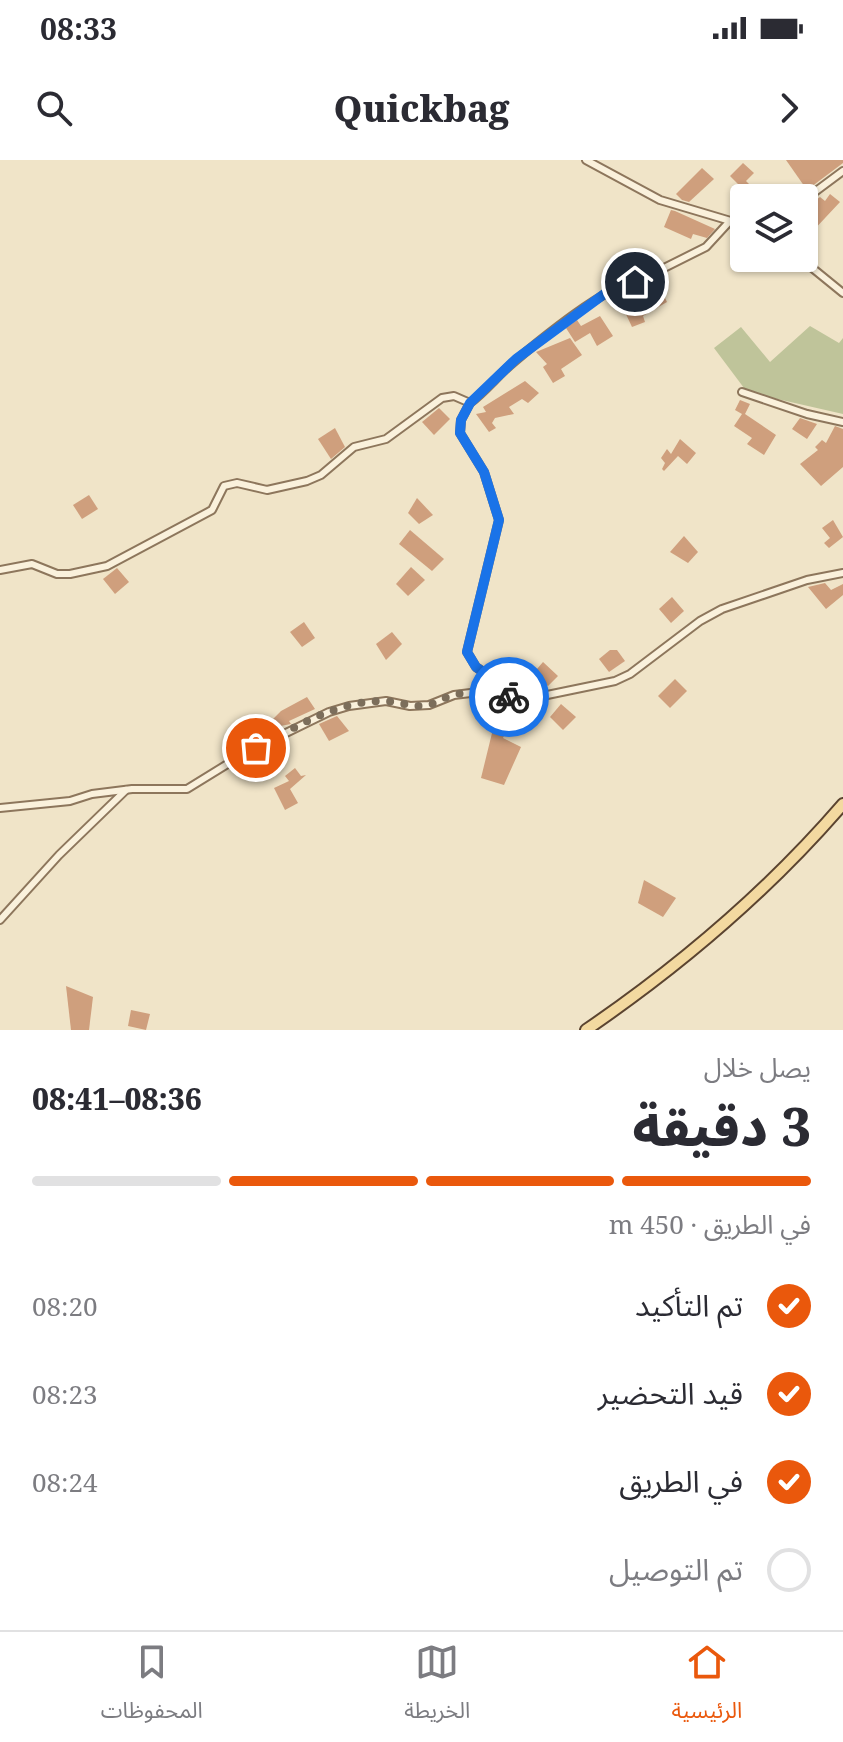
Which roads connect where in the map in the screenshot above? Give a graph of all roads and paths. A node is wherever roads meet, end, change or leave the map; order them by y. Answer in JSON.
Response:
{"nodes":[{"id":1,"x":586,"y":160,"type":"edge"},
{"id":2,"x":843,"y":171,"type":"edge"},
{"id":3,"x":818,"y":190,"type":"edge"},
{"id":4,"x":729,"y":222,"type":"joint"},
{"id":5,"x":817,"y":272,"type":"edge"},
{"id":6,"x":843,"y":293,"type":"edge"},
{"id":7,"x":742,"y":392,"type":"dead end"},
{"id":8,"x":470,"y":403,"type":"junction"},
{"id":9,"x":843,"y":422,"type":"edge"},
{"id":10,"x":0,"y":570,"type":"edge"},
{"id":11,"x":843,"y":573,"type":"edge"},
{"id":12,"x":523,"y":700,"type":"junction"},
{"id":13,"x":126,"y":790,"type":"junction"},
{"id":14,"x":843,"y":804,"type":"edge"},
{"id":15,"x":0,"y":808,"type":"edge"},
{"id":16,"x":0,"y":920,"type":"edge"},
{"id":17,"x":586,"y":1030,"type":"edge"}],
"edges":[{"from":1,"to":4,"type":"street"},
{"from":2,"to":3,"type":"street"},
{"from":4,"to":8,"type":"street"},
{"from":5,"to":6,"type":"street"},
{"from":7,"to":9,"type":"street"},
{"from":8,"to":10,"type":"street"},
{"from":8,"to":12,"type":"street"},
{"from":11,"to":12,"type":"street"},
{"from":12,"to":13,"type":"street"},
{"from":13,"to":15,"type":"street"},
{"from":13,"to":16,"type":"street"},
{"from":14,"to":17,"type":"main road"}]}
